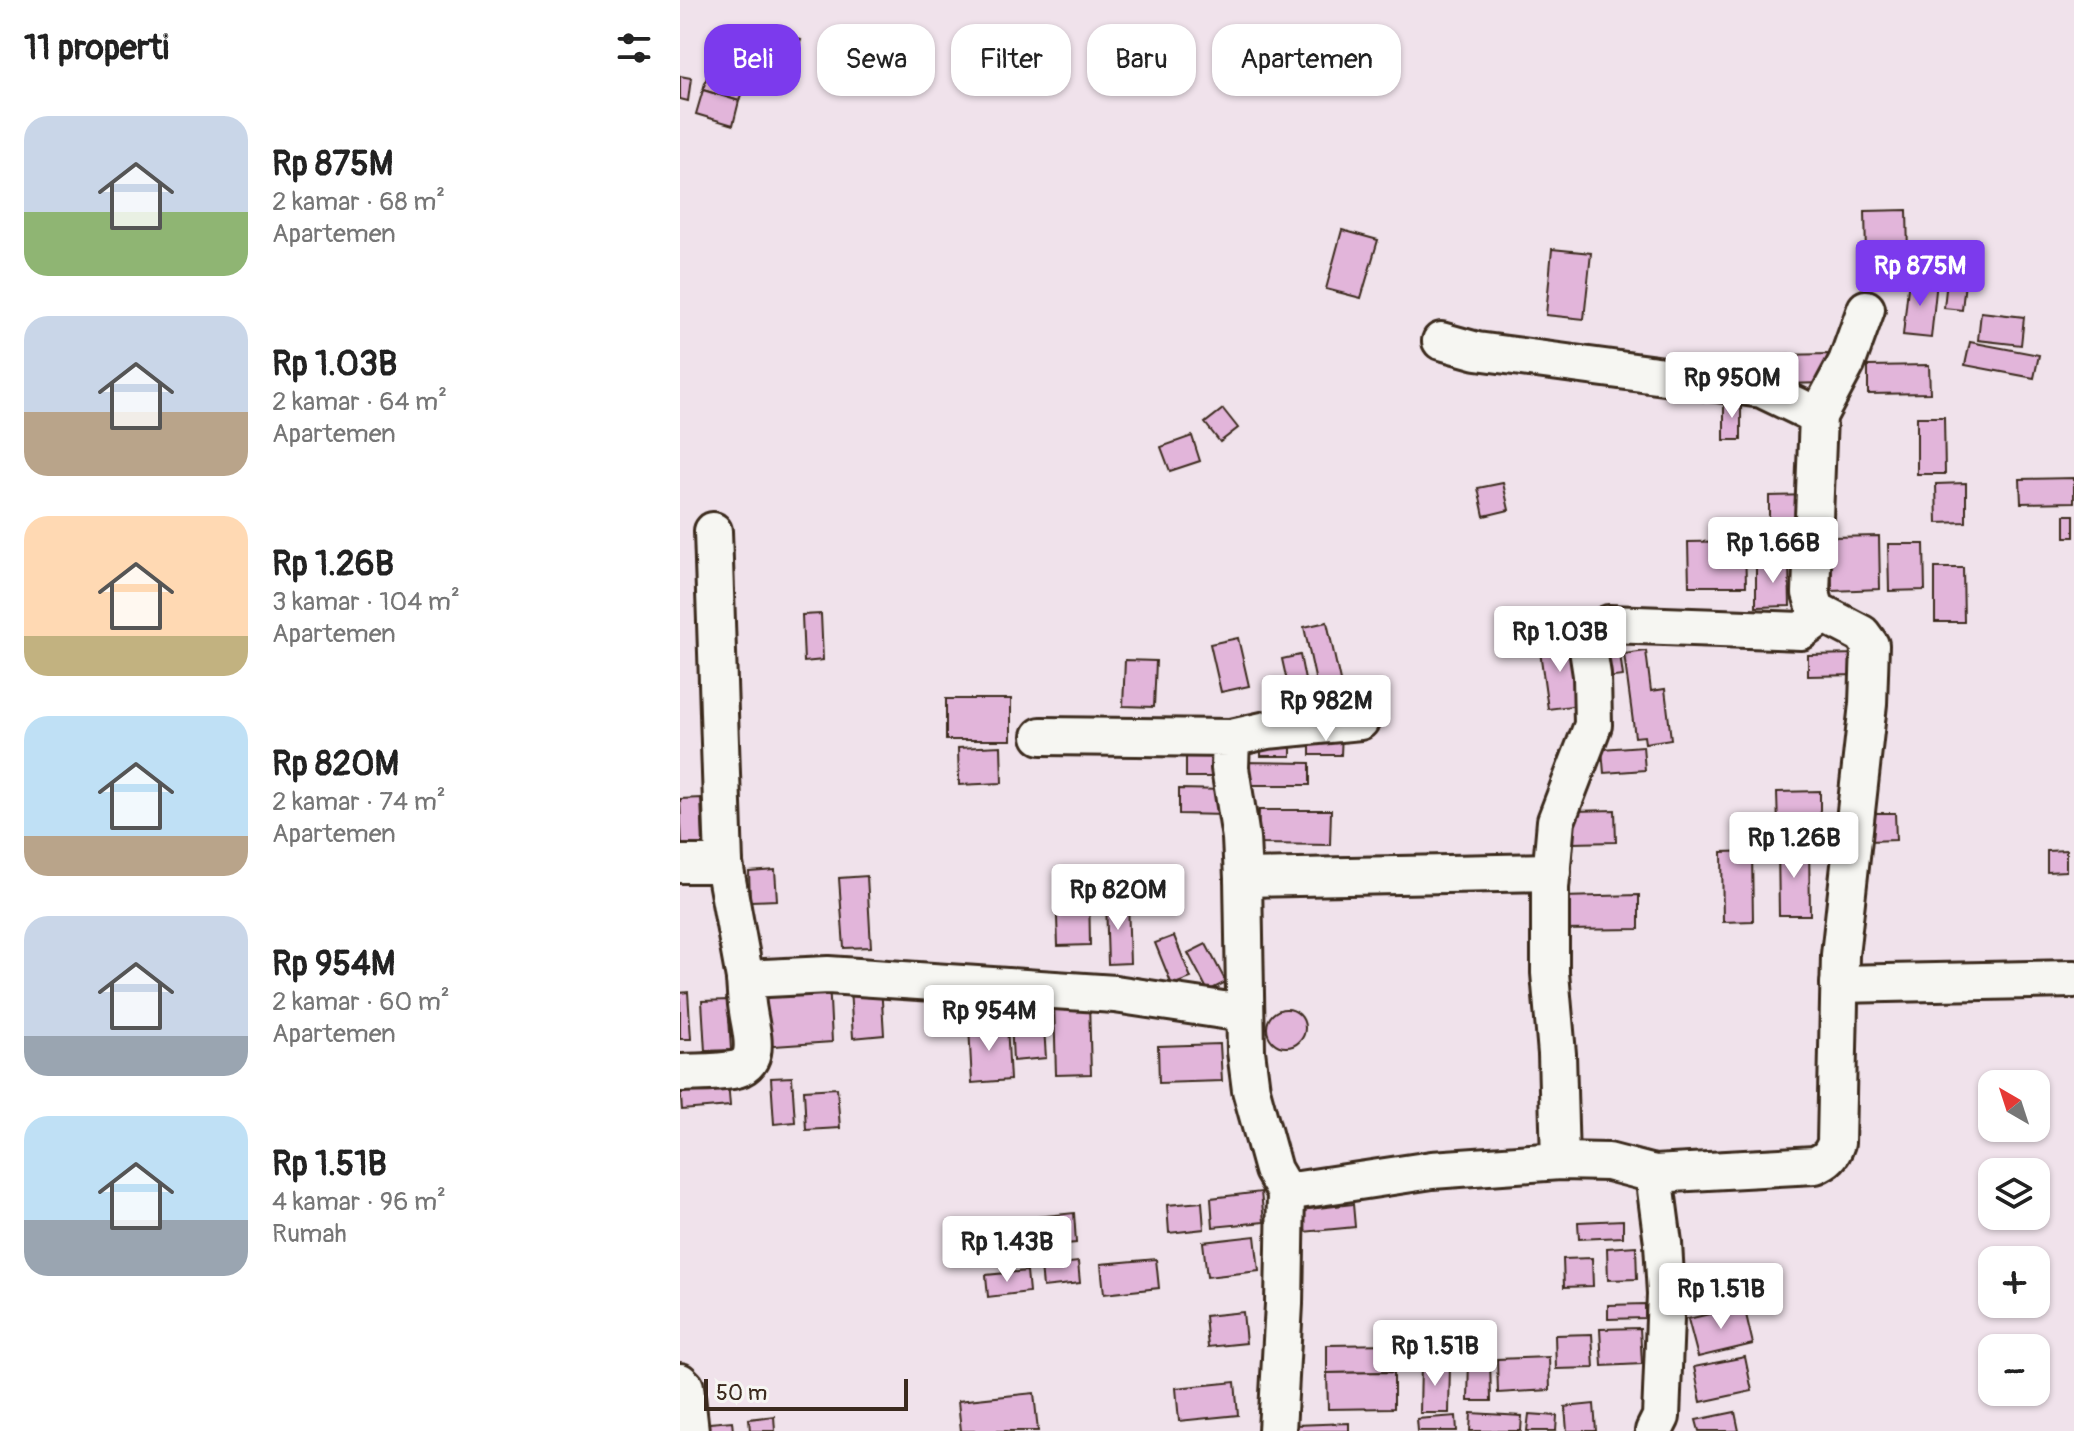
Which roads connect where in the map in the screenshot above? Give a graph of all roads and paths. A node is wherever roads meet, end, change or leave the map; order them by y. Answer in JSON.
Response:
{"nodes":[{"id":1,"x":1866,"y":309,"type":"dead end"},
{"id":2,"x":1441,"y":341,"type":"dead end"},
{"id":3,"x":1818,"y":416,"type":"junction"},
{"id":4,"x":713,"y":531,"type":"dead end"},
{"id":5,"x":1823,"y":615,"type":"junction"},
{"id":6,"x":1360,"y":721,"type":"dead end"},
{"id":7,"x":1041,"y":736,"type":"dead end"},
{"id":8,"x":1231,"y":738,"type":"junction"},
{"id":9,"x":680,"y":864,"type":"edge"},
{"id":10,"x":724,"y":864,"type":"junction"},
{"id":11,"x":1552,"y":872,"type":"junction"},
{"id":12,"x":1243,"y":878,"type":"junction"},
{"id":13,"x":745,"y":979,"type":"junction"},
{"id":14,"x":2074,"y":979,"type":"edge"},
{"id":15,"x":1839,"y":984,"type":"junction"},
{"id":16,"x":1243,"y":1013,"type":"junction"},
{"id":17,"x":680,"y":1073,"type":"edge"},
{"id":18,"x":1560,"y":1161,"type":"junction"},
{"id":19,"x":1654,"y":1174,"type":"junction"},
{"id":20,"x":1286,"y":1192,"type":"junction"},
{"id":21,"x":680,"y":1382,"type":"edge"},
{"id":22,"x":690,"y":1431,"type":"edge"},
{"id":23,"x":1277,"y":1431,"type":"edge"},
{"id":24,"x":1654,"y":1431,"type":"edge"}],
"edges":[{"from":1,"to":3,"type":"street"},
{"from":2,"to":3,"type":"street"},
{"from":3,"to":5,"type":"street"},
{"from":4,"to":10,"type":"street"},
{"from":5,"to":11,"type":"street"},
{"from":5,"to":15,"type":"street"},
{"from":6,"to":8,"type":"street"},
{"from":7,"to":8,"type":"street"},
{"from":8,"to":12,"type":"street"},
{"from":9,"to":10,"type":"street"},
{"from":10,"to":13,"type":"street"},
{"from":11,"to":12,"type":"street"},
{"from":11,"to":18,"type":"street"},
{"from":12,"to":16,"type":"street"},
{"from":13,"to":16,"type":"street"},
{"from":13,"to":17,"type":"street"},
{"from":14,"to":15,"type":"street"},
{"from":15,"to":19,"type":"street"},
{"from":16,"to":20,"type":"street"},
{"from":18,"to":19,"type":"street"},
{"from":18,"to":20,"type":"street"},
{"from":19,"to":24,"type":"street"},
{"from":20,"to":23,"type":"street"},
{"from":21,"to":22,"type":"street"}]}
